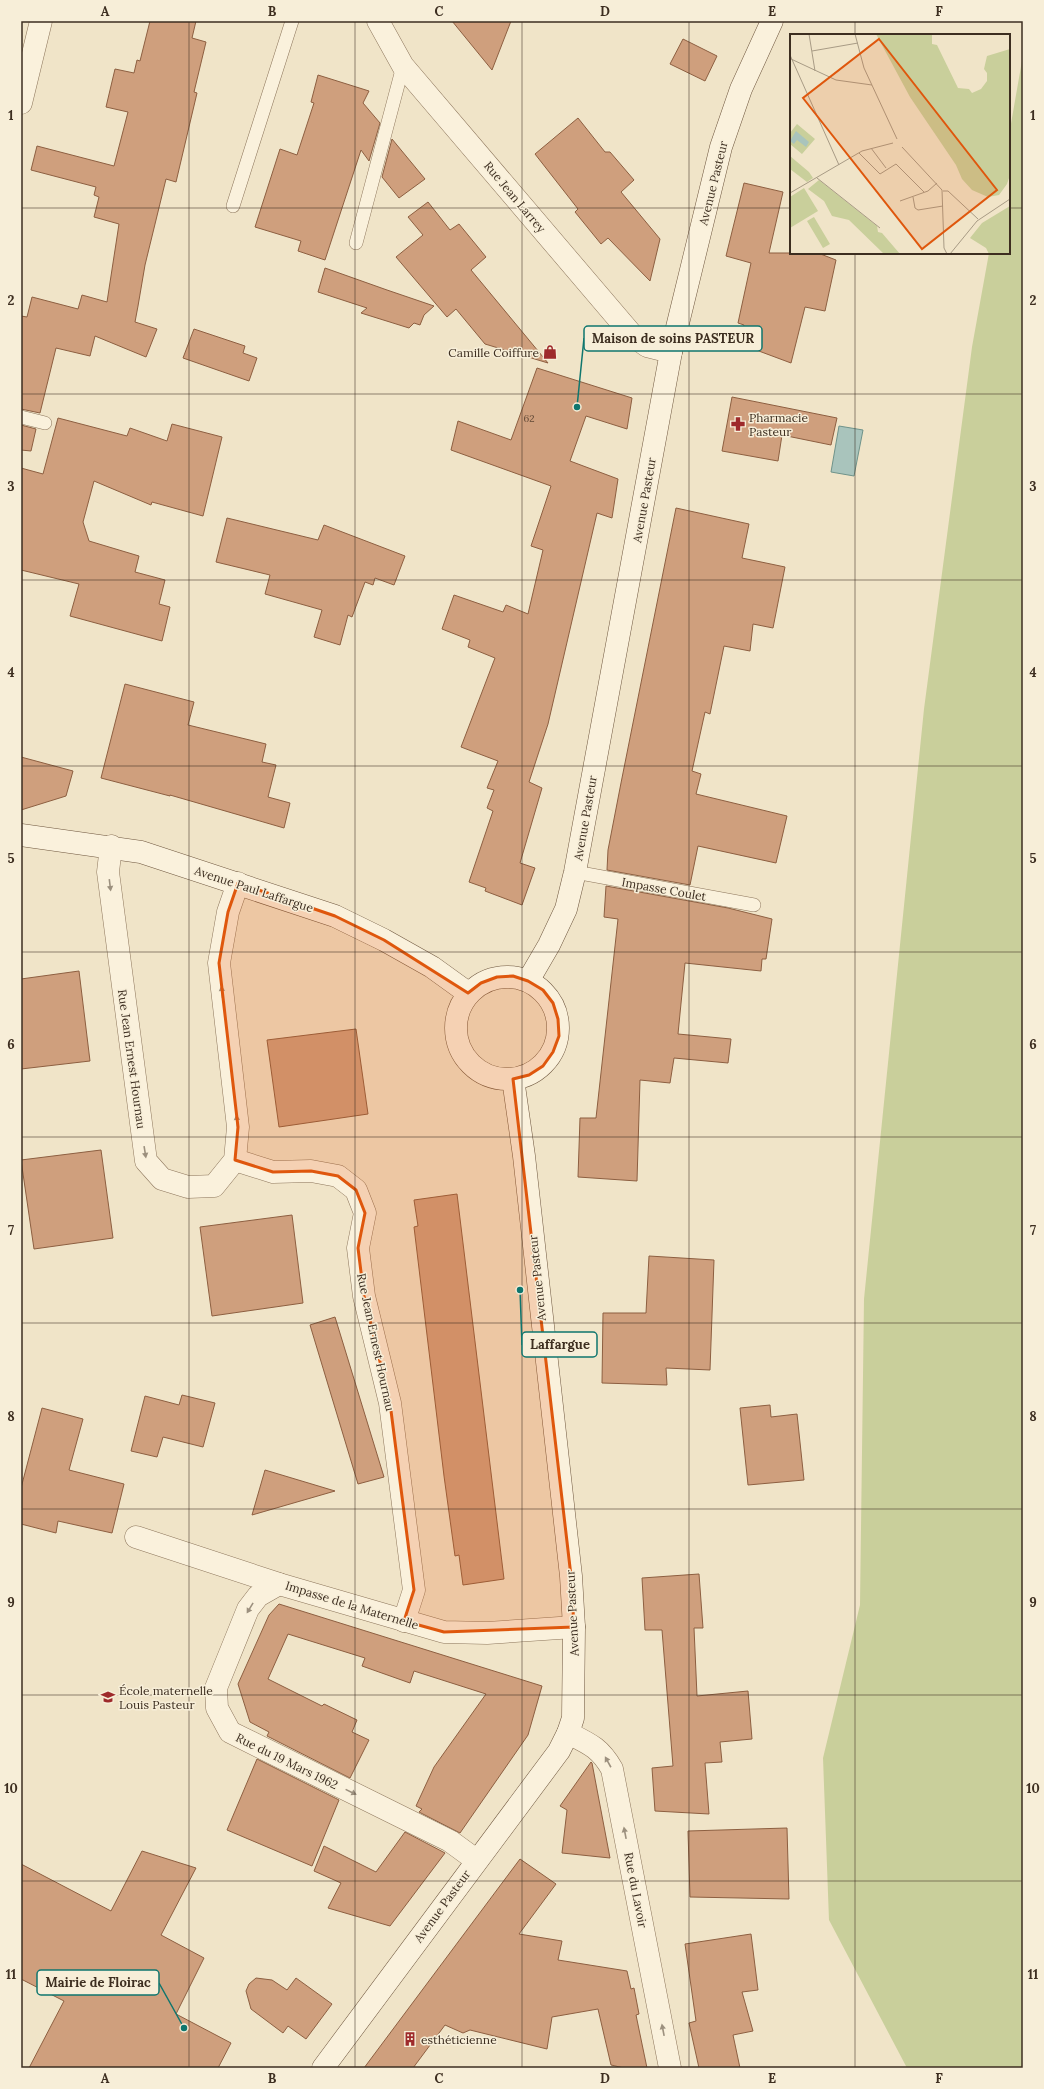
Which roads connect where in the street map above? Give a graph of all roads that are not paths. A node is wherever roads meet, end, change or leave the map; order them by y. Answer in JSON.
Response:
{"nodes":[{"id":1,"x":41,"y":21,"type":"edge"},
{"id":2,"x":292,"y":21,"type":"edge"},
{"id":3,"x":378,"y":21,"type":"edge"},
{"id":4,"x":772,"y":21,"type":"edge"},
{"id":5,"x":403,"y":66,"type":"junction"},
{"id":6,"x":21,"y":103,"type":"edge"},
{"id":7,"x":233,"y":206,"type":"dead end"},
{"id":8,"x":356,"y":242,"type":"dead end"},
{"id":9,"x":671,"y":352,"type":"junction"},
{"id":10,"x":21,"y":417,"type":"edge"},
{"id":11,"x":45,"y":423,"type":"dead end"},
{"id":12,"x":21,"y":834,"type":"edge"},
{"id":13,"x":112,"y":846,"type":"junction"},
{"id":14,"x":575,"y":872,"type":"junction"},
{"id":15,"x":238,"y":883,"type":"junction"},
{"id":16,"x":754,"y":905,"type":"dead end"},
{"id":17,"x":528,"y":981,"type":"junction"},
{"id":18,"x":468,"y":993,"type":"junction"},
{"id":19,"x":513,"y":1079,"type":"junction"},
{"id":20,"x":236,"y":1160,"type":"junction"},
{"id":21,"x":136,"y":1537,"type":"dead end"},
{"id":22,"x":280,"y":1584,"type":"junction"},
{"id":23,"x":404,"y":1621,"type":"junction"},
{"id":24,"x":574,"y":1628,"type":"junction"},
{"id":25,"x":568,"y":1733,"type":"junction"},
{"id":26,"x":476,"y":1860,"type":"junction"},
{"id":27,"x":323,"y":2068,"type":"edge"},
{"id":28,"x":670,"y":2068,"type":"edge"}],
"edges":[{"from":1,"to":6,"type":"street"},
{"from":2,"to":7,"type":"lane"},
{"from":3,"to":5,"type":"street","name":"Rue Jean Larrey"},
{"from":4,"to":9,"type":"street","name":"Avenue Pasteur"},
{"from":5,"to":8,"type":"lane"},
{"from":5,"to":9,"type":"street","name":"Rue Jean Larrey"},
{"from":9,"to":14,"type":"street","name":"Avenue Pasteur"},
{"from":10,"to":11,"type":"lane"},
{"from":12,"to":13,"type":"street","name":"Avenue Paul Laffargue"},
{"from":13,"to":15,"type":"street","name":"Avenue Paul Laffargue"},
{"from":13,"to":20,"type":"street","name":"Rue Jean Ernest Hournau","one_way":true},
{"from":14,"to":16,"type":"lane","name":"Impasse Coulet"},
{"from":14,"to":17,"type":"street","name":"Avenue Pasteur"},
{"from":15,"to":18,"type":"street","name":"Avenue Paul Laffargue"},
{"from":20,"to":15,"type":"street","one_way":true},
{"from":17,"to":18,"type":"street"},
{"from":17,"to":19,"type":"street"},
{"from":18,"to":19,"type":"street"},
{"from":19,"to":24,"type":"street","name":"Avenue Pasteur"},
{"from":20,"to":23,"type":"street","name":"Rue Jean Ernest Hournau"},
{"from":21,"to":22,"type":"street","name":"Impasse de la Maternelle"},
{"from":22,"to":23,"type":"street","name":"Impasse de la Maternelle"},
{"from":22,"to":26,"type":"street","name":"Rue du 19 Mars 1962","one_way":true},
{"from":23,"to":24,"type":"street","name":"Impasse de la Maternelle"},
{"from":24,"to":25,"type":"street","name":"Avenue Pasteur"},
{"from":25,"to":26,"type":"street","name":"Avenue Pasteur"},
{"from":28,"to":25,"type":"street","name":"Rue du Lavoir","one_way":true},
{"from":26,"to":27,"type":"street","name":"Avenue Pasteur"}]}
